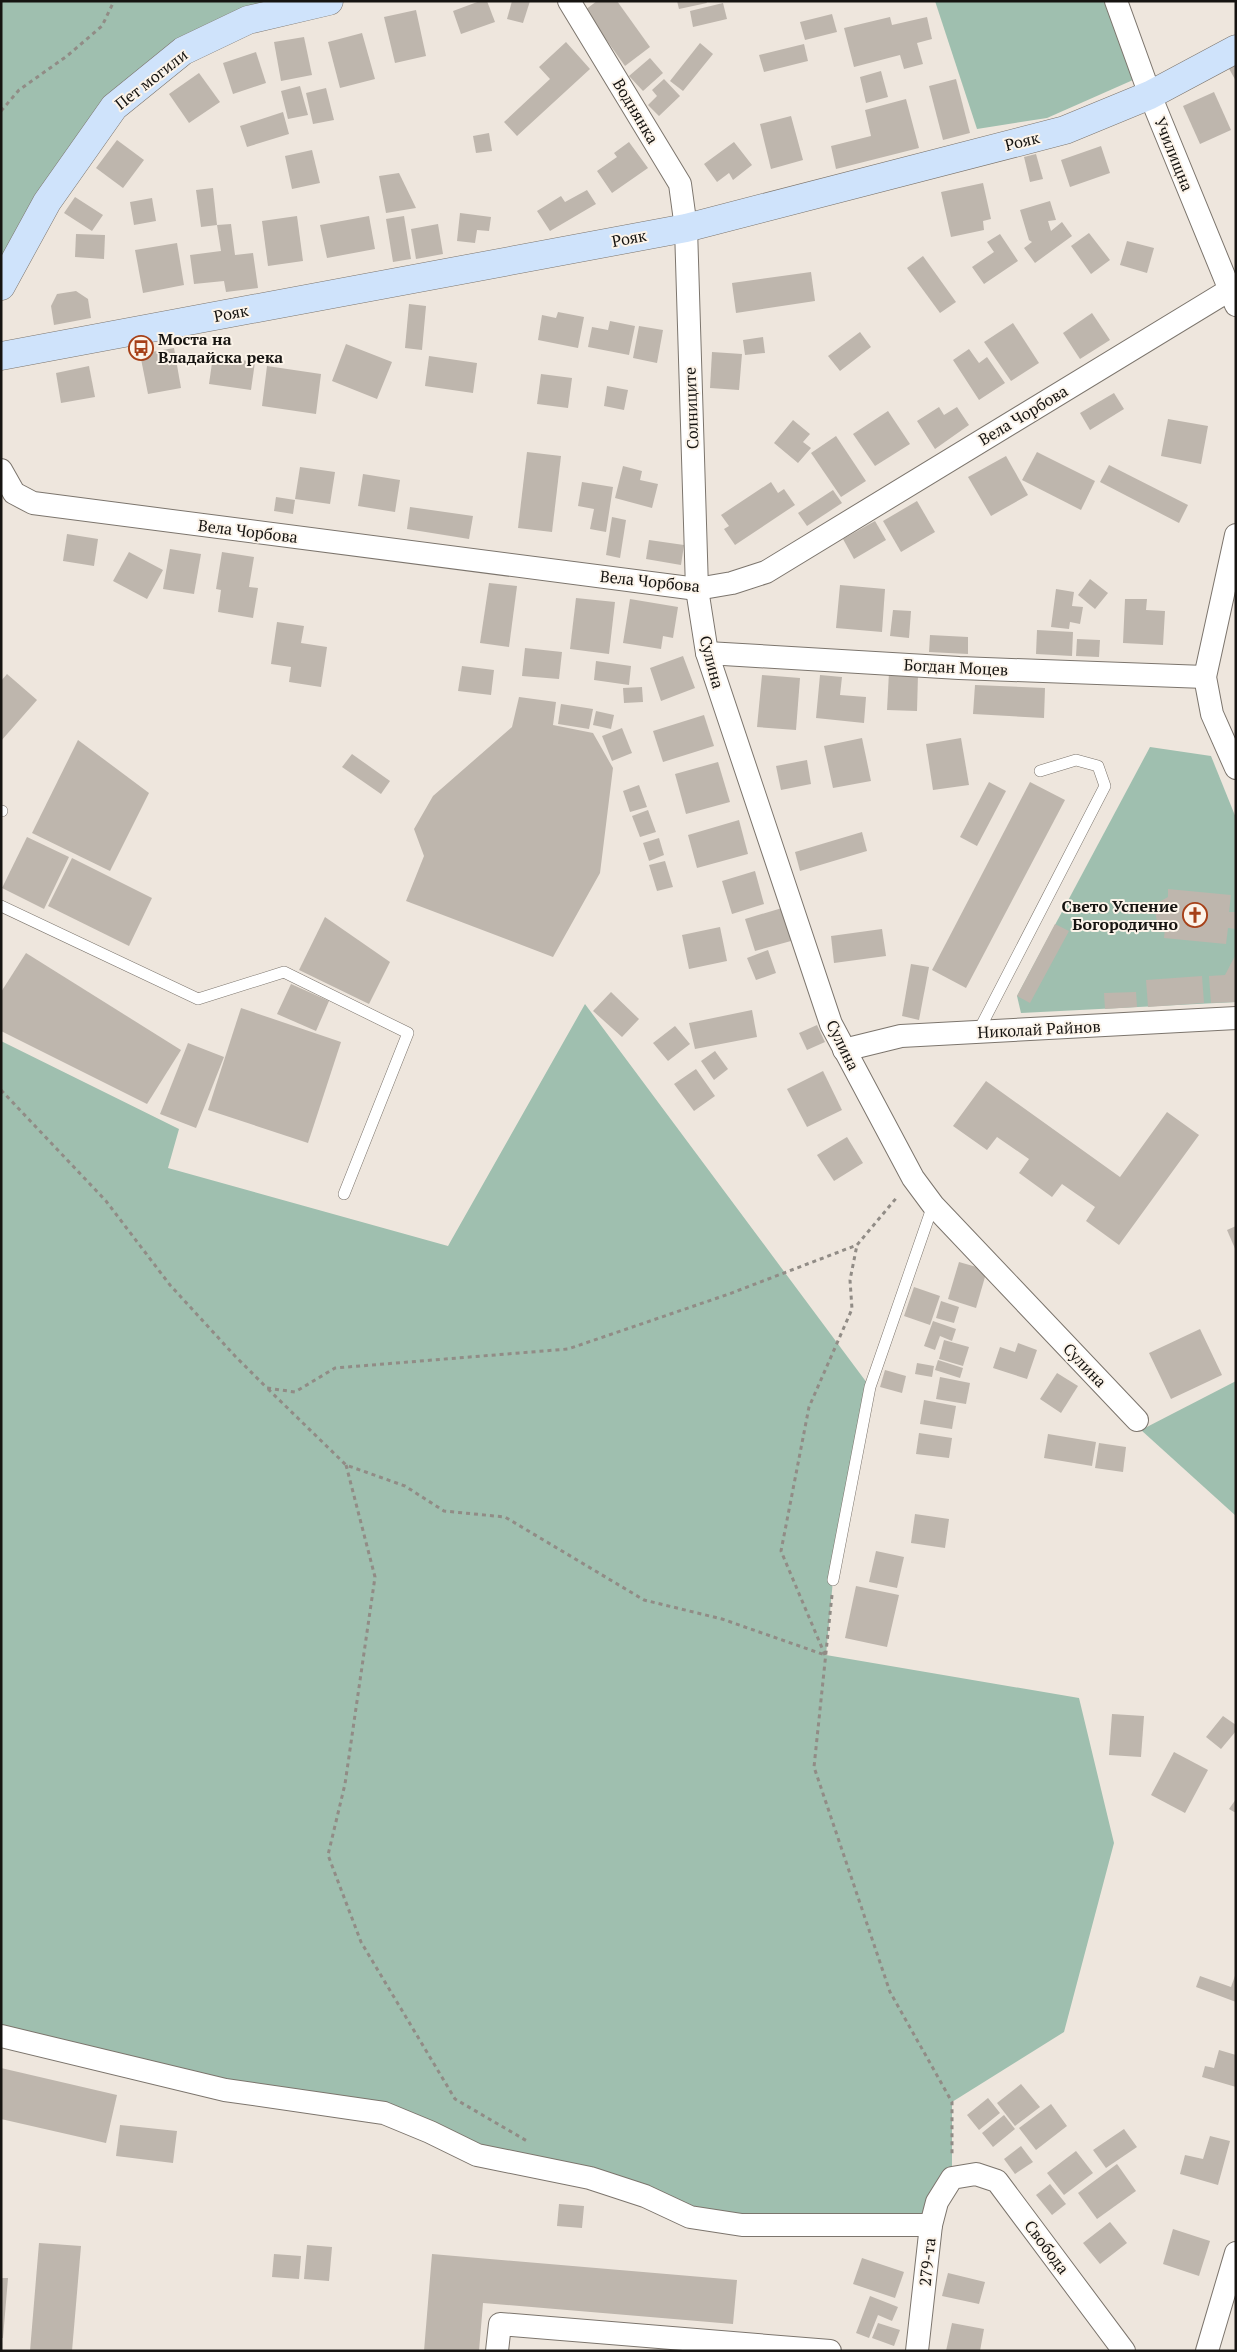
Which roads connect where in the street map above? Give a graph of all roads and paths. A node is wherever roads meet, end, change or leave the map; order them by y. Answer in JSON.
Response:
{"nodes":[{"id":1,"x":114,"y":1,"type":"edge"},
{"id":2,"x":329,"y":1,"type":"edge"},
{"id":3,"x":569,"y":1,"type":"edge"},
{"id":4,"x":1116,"y":1,"type":"edge"},
{"id":5,"x":1236,"y":48,"type":"edge"},
{"id":6,"x":1150,"y":95,"type":"junction"},
{"id":7,"x":1,"y":111,"type":"edge"},
{"id":8,"x":686,"y":228,"type":"junction"},
{"id":9,"x":1,"y":286,"type":"edge"},
{"id":10,"x":1234,"y":293,"type":"edge"},
{"id":11,"x":1,"y":356,"type":"edge"},
{"id":12,"x":1,"y":470,"type":"edge"},
{"id":13,"x":1236,"y":535,"type":"edge"},
{"id":14,"x":697,"y":589,"type":"junction"},
{"id":15,"x":707,"y":654,"type":"junction"},
{"id":16,"x":1205,"y":677,"type":"junction"},
{"id":17,"x":1236,"y":768,"type":"edge"},
{"id":18,"x":1040,"y":771,"type":"dead end"},
{"id":19,"x":1,"y":906,"type":"edge"},
{"id":20,"x":1236,"y":1018,"type":"edge"},
{"id":21,"x":978,"y":1032,"type":"junction"},
{"id":22,"x":844,"y":1050,"type":"junction"},
{"id":23,"x":1,"y":1090,"type":"edge"},
{"id":24,"x":913,"y":1178,"type":"junction"},
{"id":25,"x":344,"y":1194,"type":"dead end"},
{"id":26,"x":933,"y":1205,"type":"junction"},
{"id":27,"x":857,"y":1245,"type":"junction"},
{"id":28,"x":267,"y":1388,"type":"junction"},
{"id":29,"x":1137,"y":1420,"type":"dead end"},
{"id":30,"x":346,"y":1465,"type":"junction"},
{"id":31,"x":834,"y":1580,"type":"joint"},
{"id":32,"x":826,"y":1655,"type":"junction"},
{"id":33,"x":1,"y":2036,"type":"edge"},
{"id":34,"x":531,"y":2143,"type":"dead end"},
{"id":35,"x":952,"y":2178,"type":"junction"},
{"id":36,"x":931,"y":2224,"type":"junction"},
{"id":37,"x":1236,"y":2253,"type":"edge"},
{"id":38,"x":802,"y":2349,"type":"edge"},
{"id":39,"x":497,"y":2351,"type":"edge"},
{"id":40,"x":830,"y":2351,"type":"edge"},
{"id":41,"x":917,"y":2351,"type":"edge"},
{"id":42,"x":1124,"y":2351,"type":"edge"},
{"id":43,"x":1207,"y":2351,"type":"edge"}],
"edges":[{"from":1,"to":7,"type":"path"},
{"from":2,"to":9,"type":"street","name":"Пет могили"},
{"from":3,"to":8,"type":"street","name":"Воднянка"},
{"from":4,"to":6,"type":"street","name":"Училищна"},
{"from":5,"to":6,"type":"street","name":"Рояк"},
{"from":6,"to":8,"type":"street","name":"Рояк"},
{"from":6,"to":10,"type":"street","name":"Училищна"},
{"from":8,"to":11,"type":"street","name":"Рояк"},
{"from":8,"to":14,"type":"street","name":"Солниците"},
{"from":10,"to":14,"type":"street","name":"Вела Чорбова"},
{"from":12,"to":14,"type":"street","name":"Вела Чорбова"},
{"from":13,"to":16,"type":"street"},
{"from":14,"to":15,"type":"street","name":"Сулина"},
{"from":15,"to":16,"type":"street","name":"Богдан Моцев"},
{"from":15,"to":22,"type":"street","name":"Сулина"},
{"from":16,"to":17,"type":"street"},
{"from":18,"to":21,"type":"lane"},
{"from":19,"to":25,"type":"lane"},
{"from":20,"to":21,"type":"street","name":"Николай Райнов"},
{"from":21,"to":22,"type":"street","name":"Николай Райнов"},
{"from":22,"to":24,"type":"street","name":"Сулина"},
{"from":23,"to":28,"type":"path"},
{"from":24,"to":26,"type":"street","name":"Сулина"},
{"from":24,"to":27,"type":"path"},
{"from":26,"to":29,"type":"street","name":"Сулина"},
{"from":26,"to":31,"type":"lane"},
{"from":27,"to":28,"type":"path"},
{"from":27,"to":32,"type":"path"},
{"from":28,"to":30,"type":"path"},
{"from":30,"to":32,"type":"path"},
{"from":30,"to":34,"type":"path"},
{"from":31,"to":32,"type":"path"},
{"from":32,"to":35,"type":"path"},
{"from":33,"to":36,"type":"street"},
{"from":35,"to":36,"type":"street","name":"279-та"},
{"from":35,"to":42,"type":"street","name":"Свобода"},
{"from":36,"to":41,"type":"street","name":"279-та"},
{"from":37,"to":43,"type":"street"},
{"from":38,"to":39,"type":"street"},
{"from":38,"to":40,"type":"street"}]}
